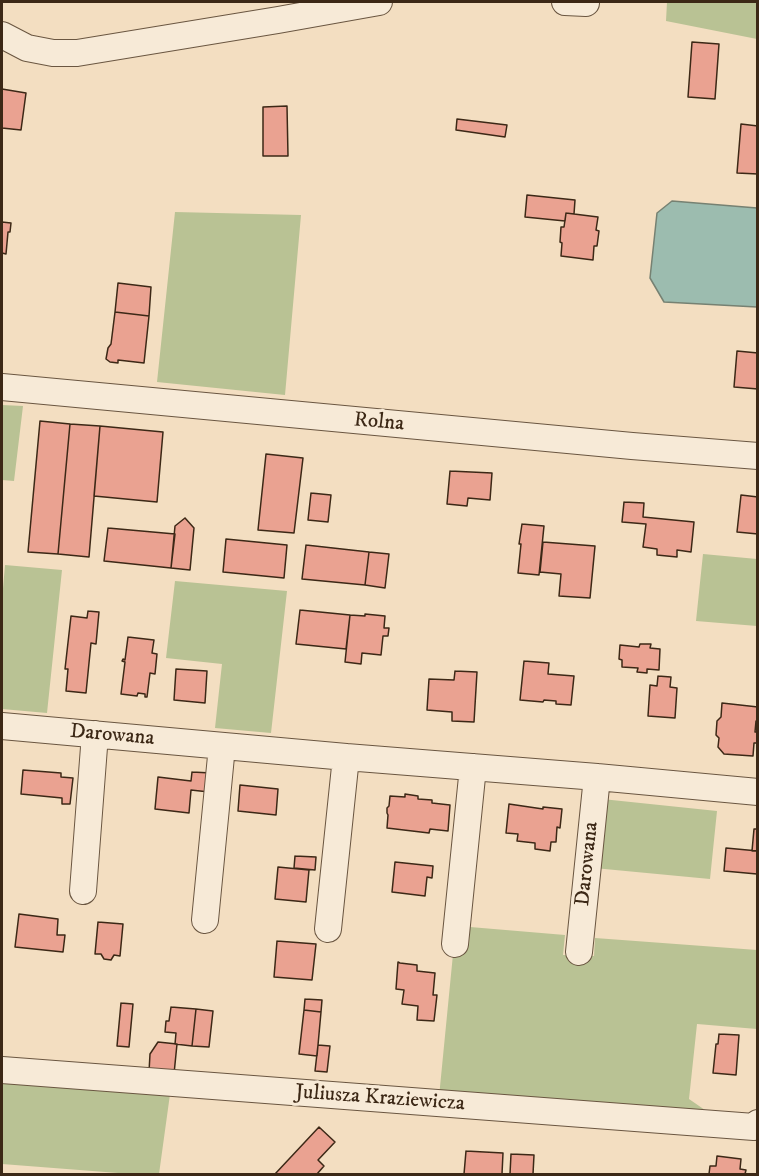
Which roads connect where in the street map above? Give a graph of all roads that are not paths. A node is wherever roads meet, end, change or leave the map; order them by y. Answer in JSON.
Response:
{"nodes":[{"id":1,"x":380,"y":2,"type":"edge"},
{"id":2,"x":2,"y":35,"type":"edge"},
{"id":3,"x":2,"y":387,"type":"edge"},
{"id":4,"x":758,"y":456,"type":"edge"},
{"id":5,"x":2,"y":726,"type":"edge"},
{"id":6,"x":95,"y":734,"type":"junction"},
{"id":7,"x":222,"y":746,"type":"junction"},
{"id":8,"x":346,"y":758,"type":"junction"},
{"id":9,"x":473,"y":767,"type":"junction"},
{"id":10,"x":597,"y":777,"type":"junction"},
{"id":11,"x":758,"y":792,"type":"edge"},
{"id":12,"x":83,"y":891,"type":"dead end"},
{"id":13,"x":205,"y":920,"type":"dead end"},
{"id":14,"x":328,"y":929,"type":"dead end"},
{"id":15,"x":455,"y":944,"type":"dead end"},
{"id":16,"x":579,"y":952,"type":"dead end"},
{"id":17,"x":2,"y":1070,"type":"edge"},
{"id":18,"x":758,"y":1123,"type":"edge"}],
"edges":[{"from":1,"to":2,"type":"street"},
{"from":3,"to":4,"type":"street","name":"Rolna"},
{"from":5,"to":6,"type":"street","name":"Darowana"},
{"from":6,"to":7,"type":"street","name":"Darowana"},
{"from":6,"to":12,"type":"street"},
{"from":7,"to":8,"type":"street","name":"Darowana"},
{"from":7,"to":13,"type":"street"},
{"from":8,"to":9,"type":"street","name":"Darowana"},
{"from":8,"to":14,"type":"street"},
{"from":9,"to":10,"type":"street","name":"Darowana"},
{"from":9,"to":15,"type":"street"},
{"from":10,"to":11,"type":"street","name":"Darowana"},
{"from":10,"to":16,"type":"street","name":"Darowana"},
{"from":17,"to":18,"type":"street","name":"Juliusza Kraziewicza"}]}
